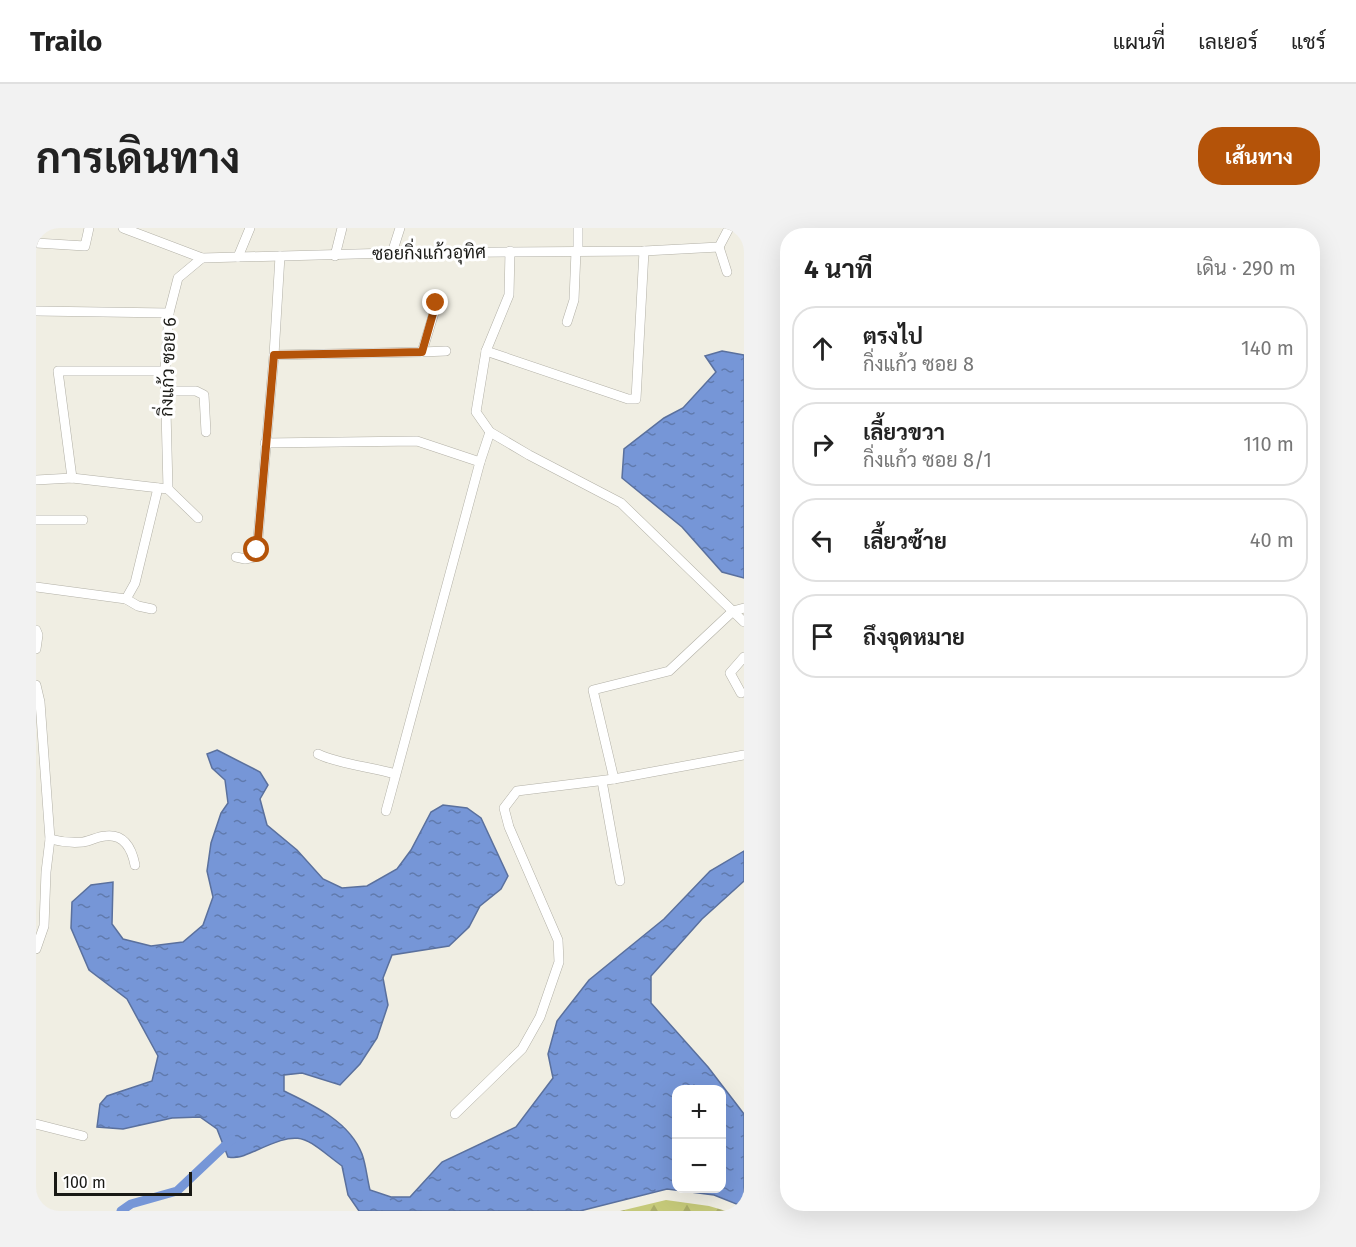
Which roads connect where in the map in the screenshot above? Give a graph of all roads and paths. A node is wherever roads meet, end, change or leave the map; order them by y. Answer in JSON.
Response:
{"nodes":[{"id":1,"x":89,"y":228,"type":"edge"},
{"id":2,"x":123,"y":228,"type":"edge"},
{"id":3,"x":250,"y":228,"type":"edge"},
{"id":4,"x":342,"y":228,"type":"edge"},
{"id":5,"x":400,"y":228,"type":"edge"},
{"id":6,"x":578,"y":228,"type":"edge"},
{"id":7,"x":729,"y":228,"type":"edge"},
{"id":8,"x":36,"y":243,"type":"edge"},
{"id":9,"x":719,"y":247,"type":"junction"},
{"id":10,"x":510,"y":251,"type":"junction"},
{"id":11,"x":577,"y":251,"type":"junction"},
{"id":12,"x":644,"y":251,"type":"junction"},
{"id":13,"x":392,"y":253,"type":"junction"},
{"id":14,"x":280,"y":256,"type":"junction"},
{"id":15,"x":335,"y":256,"type":"junction"},
{"id":16,"x":238,"y":257,"type":"junction"},
{"id":17,"x":202,"y":258,"type":"junction"},
{"id":18,"x":727,"y":272,"type":"dead end"},
{"id":19,"x":436,"y":303,"type":"dead end"},
{"id":20,"x":36,"y":311,"type":"edge"},
{"id":21,"x":169,"y":313,"type":"junction"},
{"id":22,"x":567,"y":322,"type":"dead end"},
{"id":23,"x":446,"y":351,"type":"dead end"},
{"id":24,"x":486,"y":351,"type":"junction"},
{"id":25,"x":422,"y":352,"type":"junction"},
{"id":26,"x":274,"y":355,"type":"junction"},
{"id":27,"x":165,"y":371,"type":"junction"},
{"id":28,"x":165,"y":391,"type":"junction"},
{"id":29,"x":206,"y":432,"type":"dead end"},
{"id":30,"x":490,"y":432,"type":"junction"},
{"id":31,"x":266,"y":443,"type":"junction"},
{"id":32,"x":480,"y":462,"type":"junction"},
{"id":33,"x":72,"y":478,"type":"junction"},
{"id":34,"x":36,"y":480,"type":"edge"},
{"id":35,"x":163,"y":489,"type":"junction"},
{"id":36,"x":198,"y":518,"type":"dead end"},
{"id":37,"x":36,"y":520,"type":"edge"},
{"id":38,"x":83,"y":520,"type":"dead end"},
{"id":39,"x":236,"y":557,"type":"dead end"},
{"id":40,"x":36,"y":587,"type":"edge"},
{"id":41,"x":126,"y":599,"type":"junction"},
{"id":42,"x":744,"y":608,"type":"edge"},
{"id":43,"x":152,"y":609,"type":"dead end"},
{"id":44,"x":733,"y":610,"type":"junction"},
{"id":45,"x":744,"y":622,"type":"edge"},
{"id":46,"x":37,"y":633,"type":"edge"},
{"id":47,"x":36,"y":649,"type":"edge"},
{"id":48,"x":744,"y":657,"type":"edge"},
{"id":49,"x":36,"y":685,"type":"edge"},
{"id":50,"x":741,"y":693,"type":"dead end"},
{"id":51,"x":38,"y":703,"type":"edge"},
{"id":52,"x":318,"y":754,"type":"dead end"},
{"id":53,"x":744,"y":755,"type":"edge"},
{"id":54,"x":395,"y":774,"type":"junction"},
{"id":55,"x":614,"y":779,"type":"junction"},
{"id":56,"x":602,"y":781,"type":"junction"},
{"id":57,"x":386,"y":811,"type":"dead end"},
{"id":58,"x":50,"y":839,"type":"junction"},
{"id":59,"x":135,"y":865,"type":"dead end"},
{"id":60,"x":41,"y":872,"type":"edge"},
{"id":61,"x":620,"y":881,"type":"dead end"},
{"id":62,"x":36,"y":949,"type":"edge"},
{"id":63,"x":455,"y":1114,"type":"dead end"},
{"id":64,"x":36,"y":1124,"type":"edge"},
{"id":65,"x":82,"y":1136,"type":"dead end"}],
"edges":[{"from":1,"to":8,"type":"street"},
{"from":2,"to":17,"type":"street","name":"ซอยกิ่งแก้วอุทิศ"},
{"from":3,"to":16,"type":"street"},
{"from":4,"to":15,"type":"street"},
{"from":5,"to":13,"type":"street"},
{"from":6,"to":11,"type":"street"},
{"from":7,"to":9,"type":"street"},
{"from":9,"to":12,"type":"street","name":"ซอยกิ่งแก้วอุทิศ"},
{"from":9,"to":18,"type":"street"},
{"from":10,"to":11,"type":"street","name":"ซอยกิ่งแก้วอุทิศ"},
{"from":10,"to":13,"type":"street","name":"ซอยกิ่งแก้วอุทิศ"},
{"from":10,"to":24,"type":"street"},
{"from":11,"to":12,"type":"street","name":"ซอยกิ่งแก้วอุทิศ"},
{"from":11,"to":22,"type":"street"},
{"from":12,"to":24,"type":"street"},
{"from":13,"to":15,"type":"street","name":"ซอยกิ่งแก้วอุทิศ"},
{"from":14,"to":15,"type":"street","name":"ซอยกิ่งแก้วอุทิศ"},
{"from":14,"to":16,"type":"street","name":"ซอยกิ่งแก้วอุทิศ"},
{"from":14,"to":26,"type":"street"},
{"from":16,"to":17,"type":"street","name":"ซอยกิ่งแก้วอุทิศ"},
{"from":17,"to":21,"type":"street","name":"กิ่งแก้ว ซอย 6"},
{"from":19,"to":25,"type":"street"},
{"from":20,"to":21,"type":"street"},
{"from":21,"to":27,"type":"street","name":"กิ่งแก้ว ซอย 6"},
{"from":23,"to":25,"type":"street"},
{"from":24,"to":30,"type":"street"},
{"from":25,"to":26,"type":"street"},
{"from":26,"to":31,"type":"street"},
{"from":27,"to":28,"type":"street","name":"กิ่งแก้ว ซอย 6"},
{"from":27,"to":33,"type":"street"},
{"from":28,"to":29,"type":"street"},
{"from":28,"to":35,"type":"street","name":"กิ่งแก้ว ซอย 6"},
{"from":30,"to":32,"type":"street"},
{"from":30,"to":44,"type":"street"},
{"from":31,"to":32,"type":"street"},
{"from":31,"to":39,"type":"street"},
{"from":32,"to":54,"type":"street"},
{"from":33,"to":34,"type":"street"},
{"from":33,"to":35,"type":"street"},
{"from":35,"to":36,"type":"street"},
{"from":35,"to":41,"type":"street","name":"กิ่งแก้ว ซอย 6"},
{"from":37,"to":38,"type":"street"},
{"from":40,"to":41,"type":"street"},
{"from":41,"to":43,"type":"street"},
{"from":42,"to":44,"type":"street"},
{"from":44,"to":45,"type":"street"},
{"from":44,"to":55,"type":"street"},
{"from":46,"to":47,"type":"street"},
{"from":48,"to":50,"type":"street"},
{"from":49,"to":51,"type":"street"},
{"from":51,"to":58,"type":"street"},
{"from":52,"to":54,"type":"street"},
{"from":53,"to":55,"type":"street"},
{"from":54,"to":57,"type":"street"},
{"from":55,"to":56,"type":"street"},
{"from":56,"to":61,"type":"street"},
{"from":56,"to":63,"type":"street"},
{"from":58,"to":59,"type":"street"},
{"from":58,"to":60,"type":"street"},
{"from":60,"to":62,"type":"street"},
{"from":64,"to":65,"type":"street"}]}
